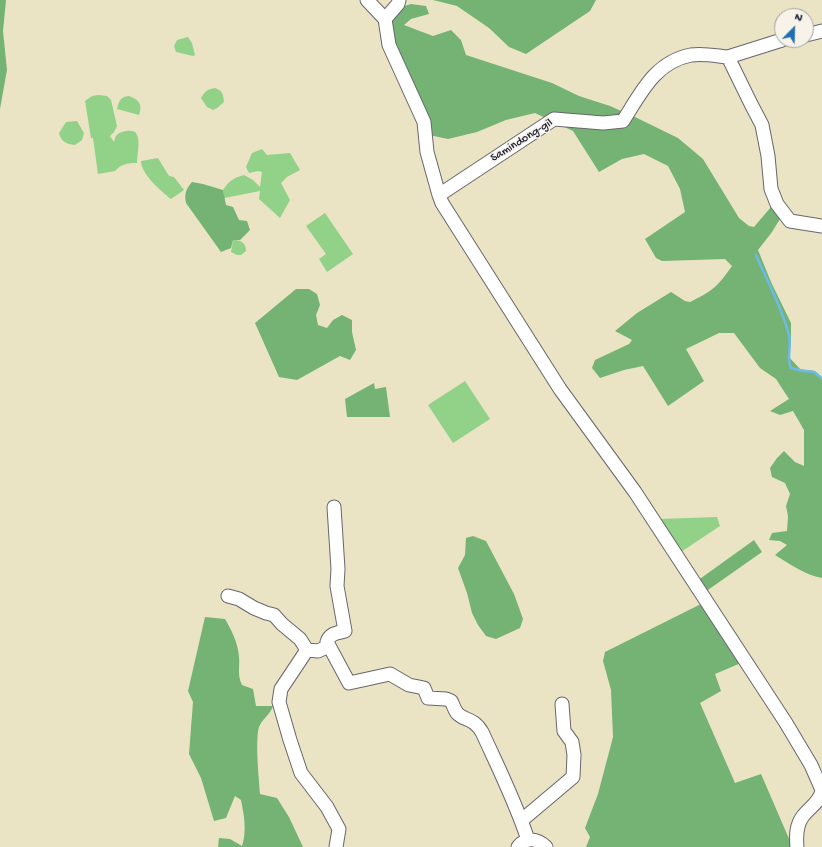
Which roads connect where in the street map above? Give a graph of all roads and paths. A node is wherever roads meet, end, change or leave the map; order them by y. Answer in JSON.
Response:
{"nodes":[{"id":1,"x":367,"y":0,"type":"edge"},
{"id":2,"x":399,"y":0,"type":"edge"},
{"id":3,"x":385,"y":19,"type":"junction"},
{"id":4,"x":774,"y":43,"type":"edge"},
{"id":5,"x":728,"y":57,"type":"junction"},
{"id":6,"x":439,"y":195,"type":"junction"},
{"id":7,"x":822,"y":226,"type":"edge"},
{"id":8,"x":334,"y":507,"type":"dead end"},
{"id":9,"x":228,"y":596,"type":"dead end"},
{"id":10,"x":329,"y":646,"type":"junction"},
{"id":11,"x":307,"y":650,"type":"junction"},
{"id":12,"x":562,"y":704,"type":"dead end"},
{"id":13,"x":822,"y":791,"type":"edge"},
{"id":14,"x":522,"y":820,"type":"junction"},
{"id":15,"x":523,"y":843,"type":"edge"},
{"id":16,"x":336,"y":847,"type":"edge"},
{"id":17,"x":546,"y":847,"type":"edge"},
{"id":18,"x":797,"y":847,"type":"edge"}],
"edges":[{"from":1,"to":3,"type":"street"},
{"from":2,"to":3,"type":"street"},
{"from":3,"to":6,"type":"street"},
{"from":4,"to":5,"type":"street"},
{"from":5,"to":6,"type":"street","name":"Samindong-gil"},
{"from":5,"to":7,"type":"street"},
{"from":6,"to":13,"type":"street"},
{"from":8,"to":10,"type":"street"},
{"from":9,"to":11,"type":"street"},
{"from":10,"to":11,"type":"street"},
{"from":10,"to":14,"type":"street"},
{"from":11,"to":16,"type":"street"},
{"from":12,"to":14,"type":"street"},
{"from":13,"to":18,"type":"street"},
{"from":14,"to":15,"type":"street"},
{"from":15,"to":17,"type":"street"}]}
